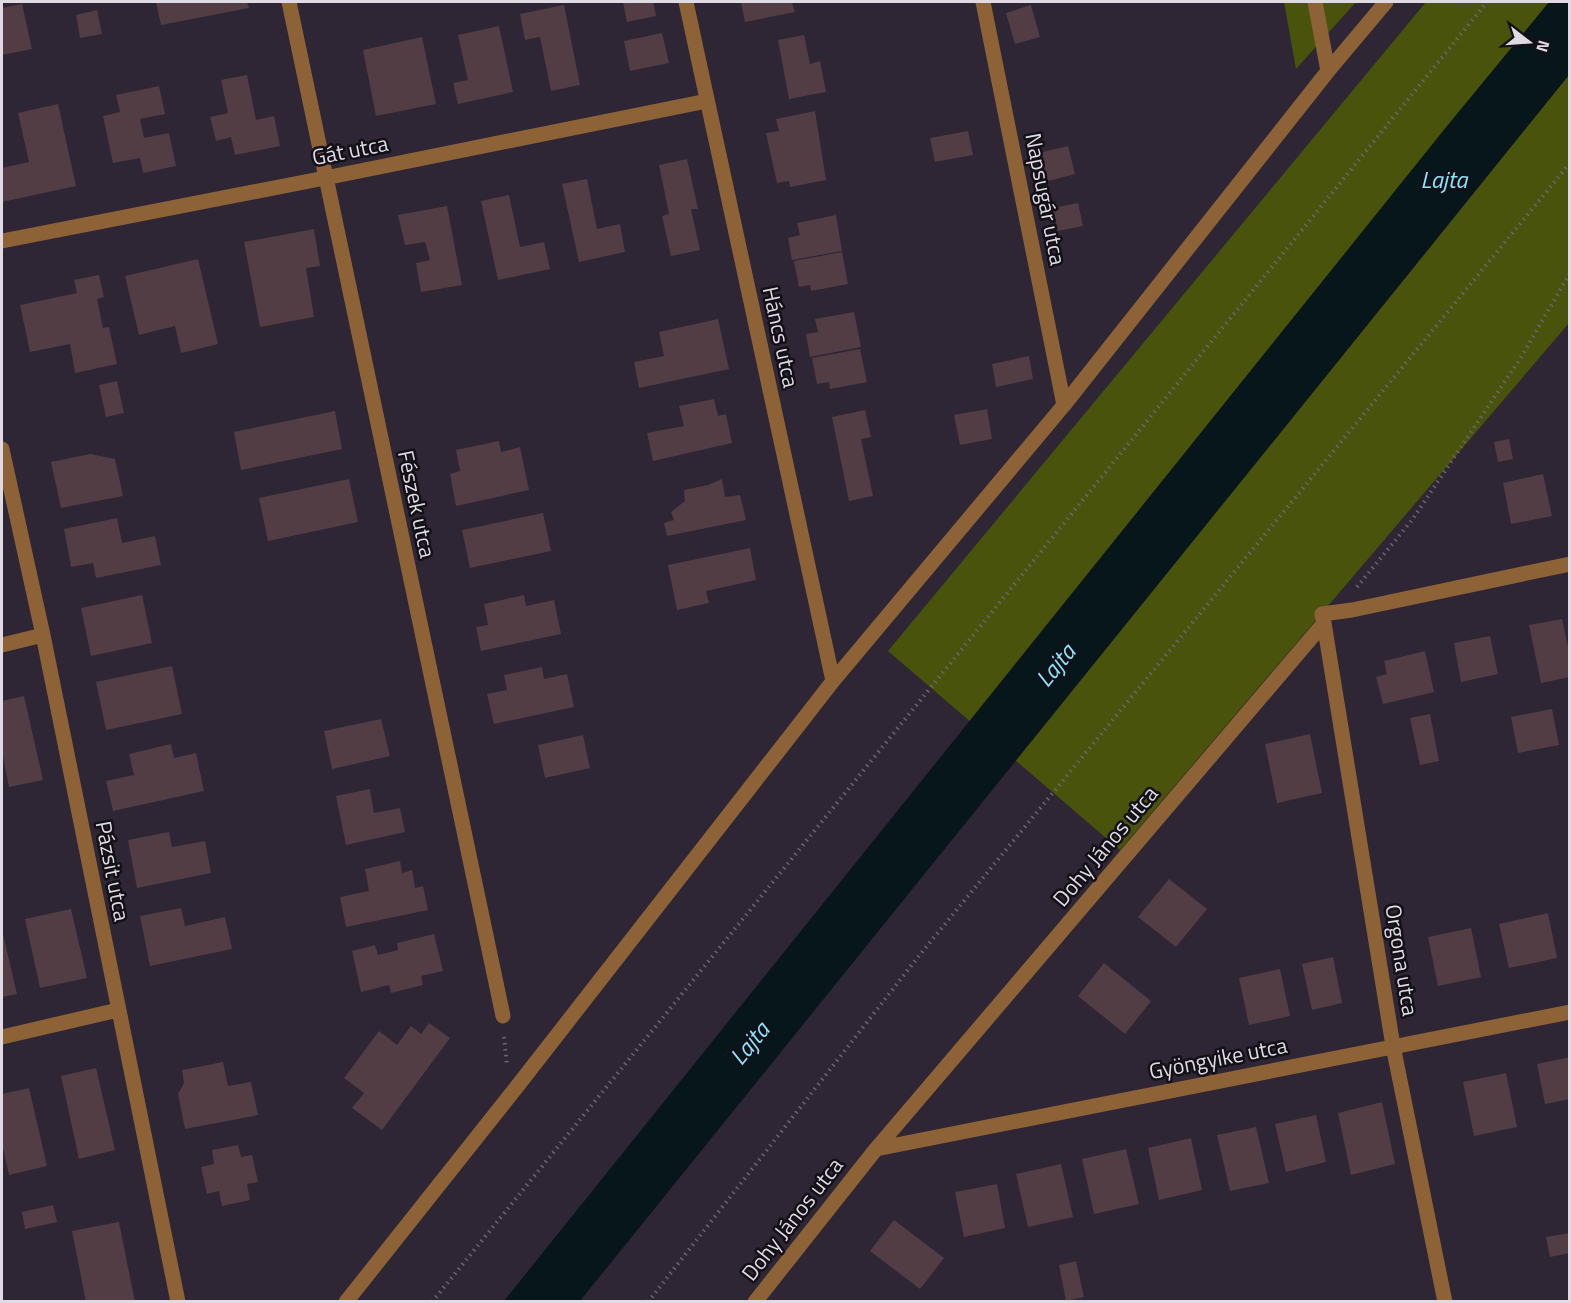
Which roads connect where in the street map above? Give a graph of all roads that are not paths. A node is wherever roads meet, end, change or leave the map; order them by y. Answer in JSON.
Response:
{"nodes":[{"id":1,"x":289,"y":2,"type":"edge"},
{"id":2,"x":686,"y":2,"type":"edge"},
{"id":3,"x":983,"y":2,"type":"edge"},
{"id":4,"x":1316,"y":2,"type":"edge"},
{"id":5,"x":1386,"y":2,"type":"edge"},
{"id":6,"x":1328,"y":71,"type":"junction"},
{"id":7,"x":707,"y":101,"type":"junction"},
{"id":8,"x":325,"y":178,"type":"junction"},
{"id":9,"x":2,"y":241,"type":"edge"},
{"id":10,"x":1064,"y":405,"type":"junction"},
{"id":11,"x":2,"y":449,"type":"edge"},
{"id":12,"x":1569,"y":564,"type":"edge"},
{"id":13,"x":1324,"y":623,"type":"junction"},
{"id":14,"x":43,"y":635,"type":"junction"},
{"id":15,"x":2,"y":645,"type":"edge"},
{"id":16,"x":833,"y":681,"type":"junction"},
{"id":17,"x":118,"y":1010,"type":"junction"},
{"id":18,"x":1569,"y":1012,"type":"edge"},
{"id":19,"x":502,"y":1016,"type":"road end"},
{"id":20,"x":2,"y":1037,"type":"edge"},
{"id":21,"x":1393,"y":1046,"type":"junction"},
{"id":22,"x":876,"y":1149,"type":"junction"},
{"id":23,"x":178,"y":1302,"type":"edge"},
{"id":24,"x":346,"y":1302,"type":"edge"},
{"id":25,"x":755,"y":1302,"type":"edge"},
{"id":26,"x":1445,"y":1302,"type":"edge"}],
"edges":[{"from":1,"to":8,"type":"street","name":"Fészek utca"},
{"from":2,"to":7,"type":"street","name":"Háncs utca"},
{"from":3,"to":10,"type":"street","name":"Napsugár utca"},
{"from":4,"to":6,"type":"street"},
{"from":5,"to":6,"type":"street"},
{"from":6,"to":10,"type":"street"},
{"from":7,"to":8,"type":"street","name":"Gát utca"},
{"from":7,"to":16,"type":"street","name":"Háncs utca"},
{"from":8,"to":9,"type":"street","name":"Gát utca"},
{"from":8,"to":19,"type":"street","name":"Fészek utca"},
{"from":10,"to":16,"type":"street"},
{"from":11,"to":14,"type":"street","name":"Pázsit utca"},
{"from":12,"to":13,"type":"street","name":"Dohy János utca"},
{"from":13,"to":21,"type":"street","name":"Orgona utca"},
{"from":13,"to":22,"type":"street","name":"Dohy János utca"},
{"from":14,"to":15,"type":"street"},
{"from":14,"to":17,"type":"street","name":"Pázsit utca"},
{"from":16,"to":24,"type":"street"},
{"from":17,"to":20,"type":"street"},
{"from":17,"to":23,"type":"street","name":"Pázsit utca"},
{"from":18,"to":21,"type":"street","name":"Gyöngyike utca"},
{"from":21,"to":22,"type":"street","name":"Gyöngyike utca"},
{"from":21,"to":26,"type":"street","name":"Orgona utca"},
{"from":22,"to":25,"type":"street","name":"Dohy János utca"}]}
